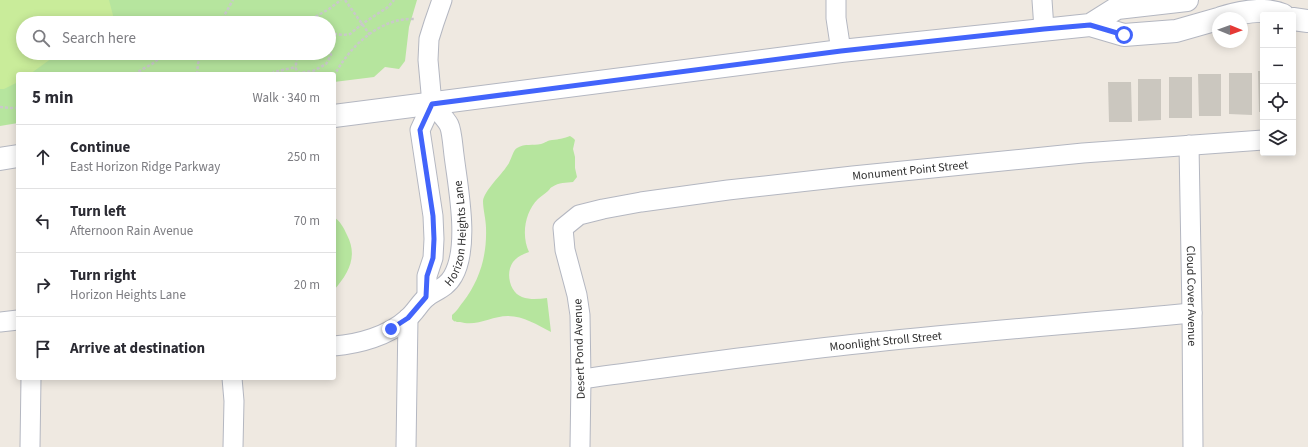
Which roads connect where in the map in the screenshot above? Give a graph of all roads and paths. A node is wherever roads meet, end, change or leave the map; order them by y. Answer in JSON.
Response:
{"nodes":[{"id":1,"x":233,"y":0,"type":"edge"},
{"id":2,"x":341,"y":0,"type":"edge"},
{"id":3,"x":345,"y":0,"type":"edge"},
{"id":4,"x":394,"y":0,"type":"edge"},
{"id":5,"x":442,"y":0,"type":"edge"},
{"id":6,"x":836,"y":0,"type":"edge"},
{"id":7,"x":1042,"y":0,"type":"edge"},
{"id":8,"x":1187,"y":0,"type":"edge"},
{"id":9,"x":1276,"y":12,"type":"edge"},
{"id":10,"x":1248,"y":13,"type":"edge"},
{"id":11,"x":224,"y":16,"type":"edge"},
{"id":12,"x":318,"y":16,"type":"edge"},
{"id":13,"x":415,"y":19,"type":"dead end"},
{"id":14,"x":1296,"y":19,"type":"edge"},
{"id":15,"x":1212,"y":21,"type":"edge"},
{"id":16,"x":1308,"y":21,"type":"edge"},
{"id":17,"x":362,"y":24,"type":"junction"},
{"id":18,"x":1090,"y":25,"type":"junction"},
{"id":19,"x":1044,"y":29,"type":"junction"},
{"id":20,"x":336,"y":34,"type":"edge"},
{"id":21,"x":370,"y":35,"type":"junction"},
{"id":22,"x":841,"y":51,"type":"junction"},
{"id":23,"x":157,"y":60,"type":"edge"},
{"id":24,"x":199,"y":60,"type":"edge"},
{"id":25,"x":296,"y":60,"type":"edge"},
{"id":26,"x":328,"y":60,"type":"edge"},
{"id":27,"x":296,"y":67,"type":"junction"},
{"id":28,"x":138,"y":72,"type":"edge"},
{"id":29,"x":197,"y":72,"type":"edge"},
{"id":30,"x":274,"y":72,"type":"edge"},
{"id":31,"x":297,"y":72,"type":"edge"},
{"id":32,"x":308,"y":72,"type":"edge"},
{"id":33,"x":336,"y":73,"type":"edge"},
{"id":34,"x":432,"y":104,"type":"junction"},
{"id":35,"x":0,"y":107,"type":"edge"},
{"id":36,"x":16,"y":108,"type":"edge"},
{"id":37,"x":336,"y":116,"type":"edge"},
{"id":38,"x":1260,"y":140,"type":"edge"},
{"id":39,"x":1189,"y":145,"type":"junction"},
{"id":40,"x":16,"y":156,"type":"edge"},
{"id":41,"x":0,"y":159,"type":"edge"},
{"id":42,"x":563,"y":228,"type":"joint"},
{"id":43,"x":426,"y":297,"type":"junction"},
{"id":44,"x":1192,"y":313,"type":"junction"},
{"id":45,"x":408,"y":318,"type":"junction"},
{"id":46,"x":16,"y":320,"type":"edge"},
{"id":47,"x":0,"y":322,"type":"edge"},
{"id":48,"x":336,"y":346,"type":"edge"},
{"id":49,"x":581,"y":379,"type":"junction"},
{"id":50,"x":31,"y":380,"type":"edge"},
{"id":51,"x":232,"y":380,"type":"edge"},
{"id":52,"x":30,"y":447,"type":"edge"},
{"id":53,"x":233,"y":447,"type":"edge"},
{"id":54,"x":406,"y":447,"type":"edge"},
{"id":55,"x":580,"y":447,"type":"edge"},
{"id":56,"x":1193,"y":447,"type":"edge"}],
"edges":[{"from":1,"to":11,"type":"path"},
{"from":2,"to":12,"type":"path"},
{"from":3,"to":17,"type":"path"},
{"from":4,"to":17,"type":"path"},
{"from":5,"to":34,"type":"street"},
{"from":6,"to":22,"type":"street"},
{"from":7,"to":19,"type":"street"},
{"from":8,"to":18,"type":"street"},
{"from":9,"to":10,"type":"street"},
{"from":13,"to":21,"type":"path"},
{"from":14,"to":16,"type":"street"},
{"from":15,"to":18,"type":"street"},
{"from":17,"to":20,"type":"path"},
{"from":17,"to":21,"type":"path"},
{"from":18,"to":19,"type":"street"},
{"from":19,"to":22,"type":"street"},
{"from":21,"to":33,"type":"path"},
{"from":22,"to":34,"type":"street"},
{"from":23,"to":28,"type":"path"},
{"from":24,"to":29,"type":"path"},
{"from":25,"to":27,"type":"path"},
{"from":26,"to":32,"type":"path"},
{"from":27,"to":30,"type":"path"},
{"from":27,"to":31,"type":"path"},
{"from":34,"to":37,"type":"street"},
{"from":34,"to":43,"type":"street"},
{"from":34,"to":43,"type":"street","name":"Horizon Heights Lane"},
{"from":35,"to":36,"type":"path"},
{"from":38,"to":39,"type":"street","name":"Monument Point Street"},
{"from":39,"to":42,"type":"street","name":"Monument Point Street"},
{"from":39,"to":44,"type":"street","name":"Cloud Cover Avenue"},
{"from":40,"to":41,"type":"street"},
{"from":42,"to":49,"type":"street","name":"Desert Pond Avenue"},
{"from":43,"to":45,"type":"street","name":"Horizon Heights Lane"},
{"from":44,"to":49,"type":"street","name":"Moonlight Stroll Street"},
{"from":44,"to":56,"type":"street","name":"Cloud Cover Avenue"},
{"from":45,"to":48,"type":"street","name":"Horizon Heights Lane"},
{"from":45,"to":54,"type":"street"},
{"from":46,"to":47,"type":"street"},
{"from":49,"to":55,"type":"street","name":"Desert Pond Avenue"},
{"from":50,"to":52,"type":"street"},
{"from":51,"to":53,"type":"street"}]}
